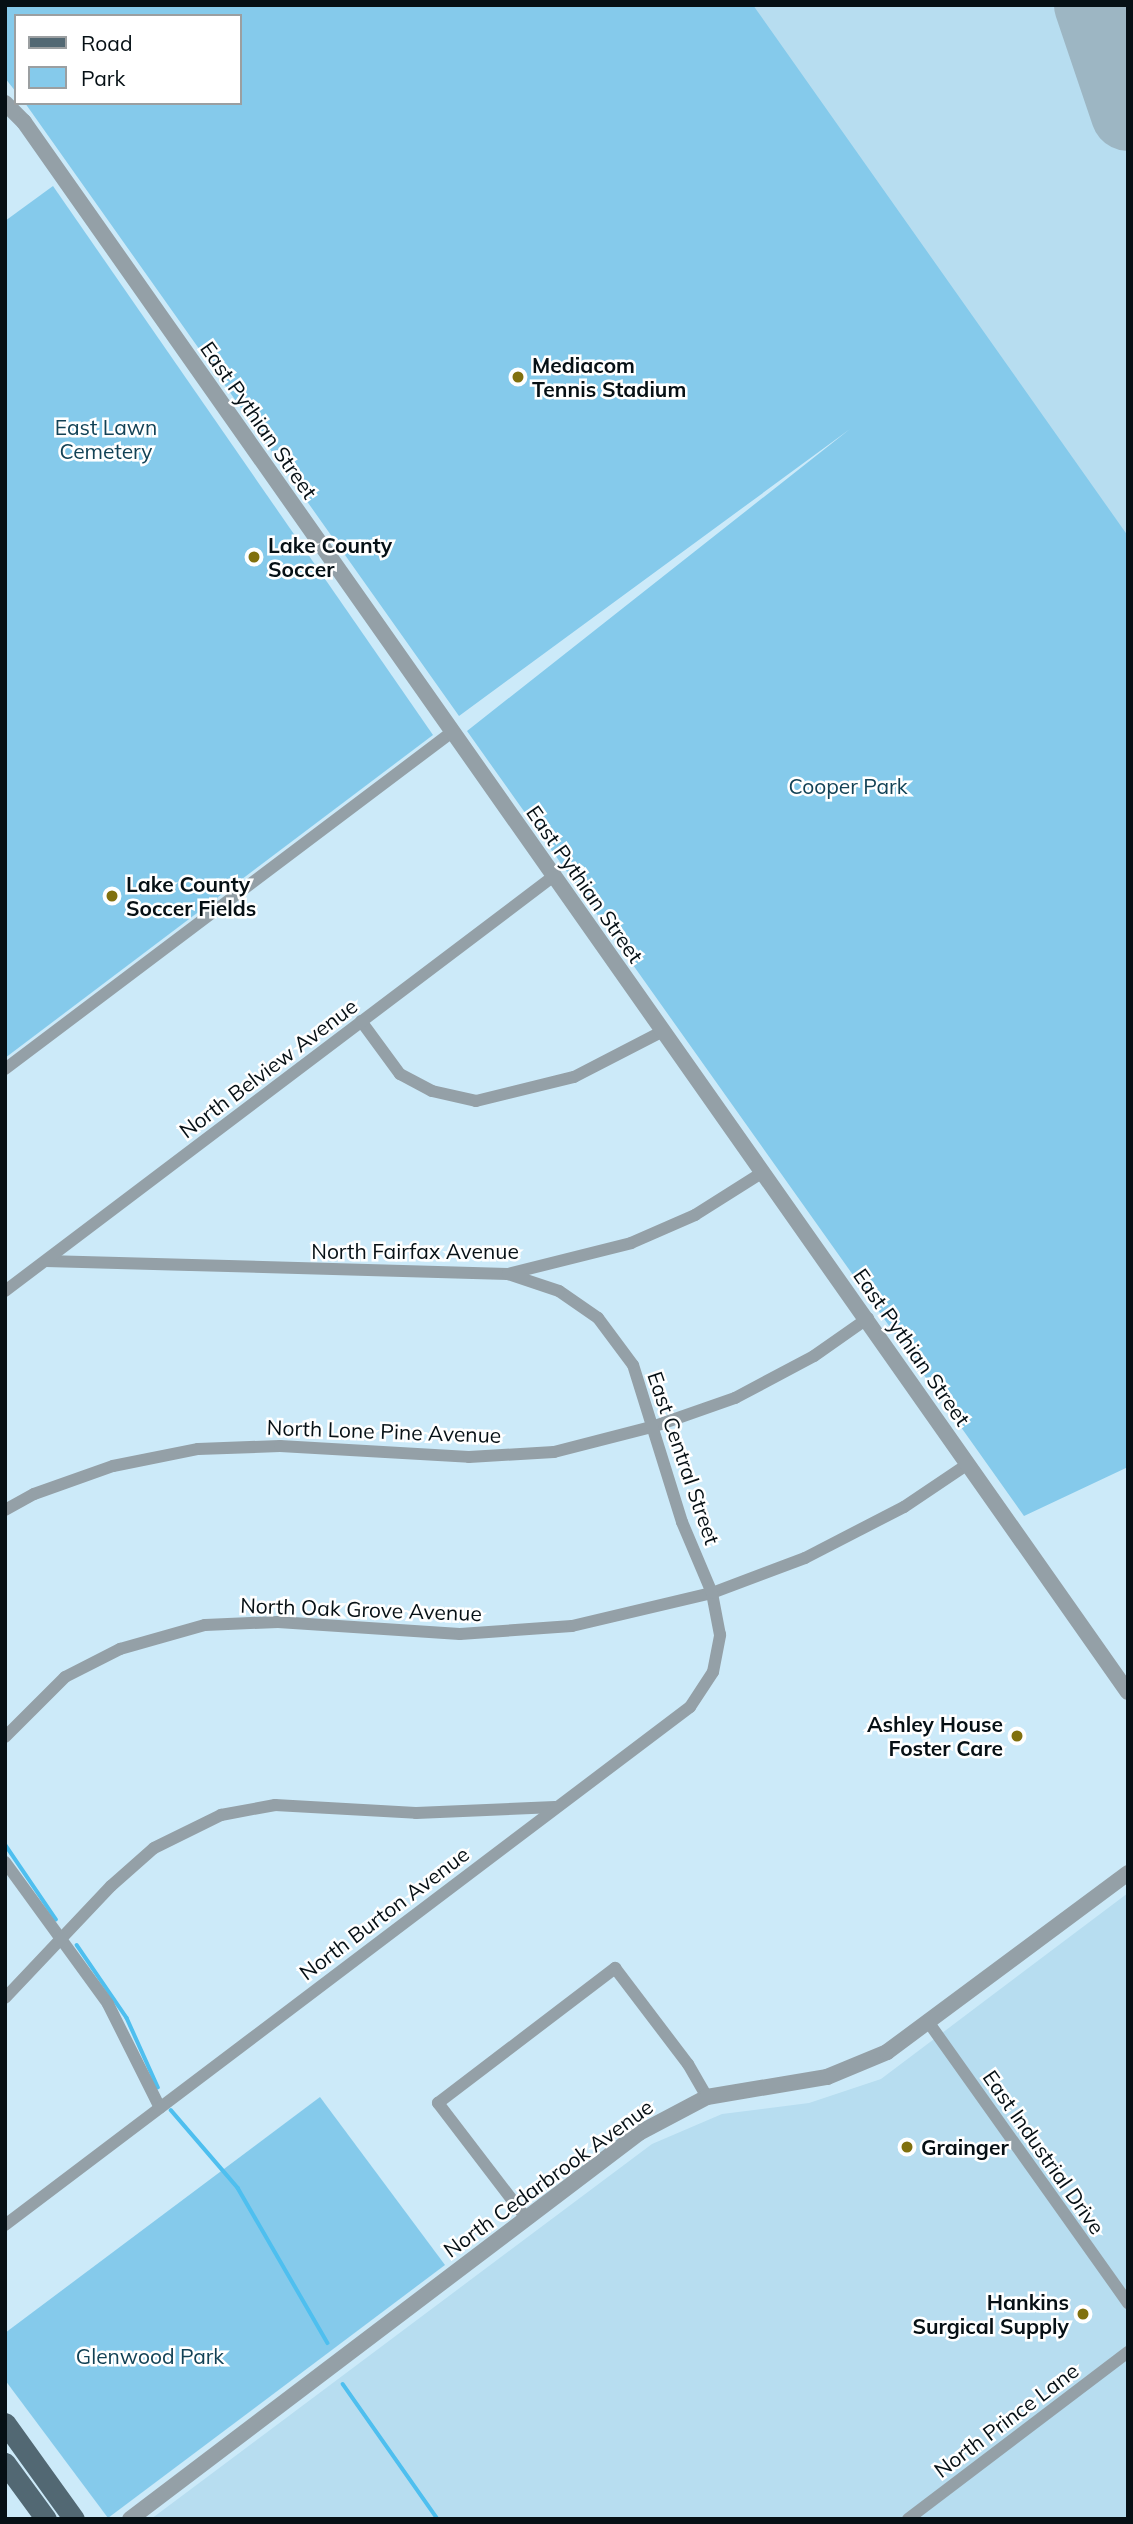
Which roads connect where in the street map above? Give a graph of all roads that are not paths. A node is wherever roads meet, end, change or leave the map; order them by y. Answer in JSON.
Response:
{"nodes":[{"id":1,"x":5,"y":103,"type":"edge"},
{"id":2,"x":452,"y":732,"type":"junction"},
{"id":3,"x":554,"y":876,"type":"junction"},
{"id":4,"x":361,"y":1021,"type":"junction"},
{"id":5,"x":663,"y":1031,"type":"junction"},
{"id":6,"x":5,"y":1069,"type":"edge"},
{"id":7,"x":763,"y":1172,"type":"junction"},
{"id":8,"x":46,"y":1261,"type":"junction"},
{"id":9,"x":554,"y":1265,"type":"junction"},
{"id":10,"x":508,"y":1274,"type":"junction"},
{"id":11,"x":5,"y":1291,"type":"edge"},
{"id":12,"x":559,"y":1291,"type":"junction"},
{"id":13,"x":868,"y":1318,"type":"junction"},
{"id":14,"x":655,"y":1426,"type":"junction"},
{"id":15,"x":968,"y":1464,"type":"junction"},
{"id":16,"x":5,"y":1510,"type":"edge"},
{"id":17,"x":712,"y":1593,"type":"junction"},
{"id":18,"x":1128,"y":1692,"type":"edge"},
{"id":19,"x":5,"y":1737,"type":"edge"},
{"id":20,"x":555,"y":1807,"type":"junction"},
{"id":21,"x":511,"y":1810,"type":"junction"},
{"id":22,"x":521,"y":1833,"type":"junction"},
{"id":23,"x":5,"y":1863,"type":"edge"},
{"id":24,"x":1128,"y":1873,"type":"edge"},
{"id":25,"x":63,"y":1941,"type":"junction"},
{"id":26,"x":5,"y":1998,"type":"edge"},
{"id":27,"x":929,"y":2023,"type":"junction"},
{"id":28,"x":707,"y":2097,"type":"junction"},
{"id":29,"x":160,"y":2108,"type":"junction"},
{"id":30,"x":526,"y":2218,"type":"junction"},
{"id":31,"x":5,"y":2225,"type":"edge"},
{"id":32,"x":1128,"y":2303,"type":"edge"},
{"id":33,"x":1128,"y":2352,"type":"edge"},
{"id":34,"x":5,"y":2423,"type":"edge"},
{"id":35,"x":5,"y":2462,"type":"edge"},
{"id":36,"x":46,"y":2519,"type":"edge"},
{"id":37,"x":74,"y":2519,"type":"edge"},
{"id":38,"x":131,"y":2519,"type":"edge"},
{"id":39,"x":908,"y":2519,"type":"edge"}],
"edges":[{"from":1,"to":2,"type":"street","name":"East Pythian Street"},
{"from":2,"to":3,"type":"street","name":"East Pythian Street"},
{"from":2,"to":6,"type":"street"},
{"from":3,"to":4,"type":"street","name":"North Belview Avenue"},
{"from":3,"to":5,"type":"street","name":"East Pythian Street"},
{"from":4,"to":5,"type":"street"},
{"from":4,"to":8,"type":"street","name":"North Belview Avenue"},
{"from":5,"to":7,"type":"street","name":"East Pythian Street"},
{"from":7,"to":9,"type":"street","name":"North Fairfax Avenue"},
{"from":7,"to":13,"type":"street","name":"East Pythian Street"},
{"from":8,"to":10,"type":"street","name":"North Fairfax Avenue"},
{"from":8,"to":11,"type":"street","name":"North Belview Avenue"},
{"from":9,"to":10,"type":"street","name":"North Fairfax Avenue"},
{"from":9,"to":12,"type":"street"},
{"from":10,"to":12,"type":"street","name":"East Central Street"},
{"from":12,"to":14,"type":"street","name":"East Central Street"},
{"from":13,"to":14,"type":"street","name":"North Lone Pine Avenue"},
{"from":13,"to":15,"type":"street","name":"East Pythian Street"},
{"from":14,"to":16,"type":"street","name":"North Lone Pine Avenue"},
{"from":14,"to":17,"type":"street","name":"East Central Street"},
{"from":15,"to":17,"type":"street","name":"North Oak Grove Avenue"},
{"from":15,"to":18,"type":"street","name":"East Pythian Street"},
{"from":17,"to":19,"type":"street","name":"North Oak Grove Avenue"},
{"from":17,"to":20,"type":"street","name":"North Burton Avenue"},
{"from":20,"to":21,"type":"street"},
{"from":20,"to":22,"type":"street","name":"North Burton Avenue"},
{"from":21,"to":22,"type":"street"},
{"from":21,"to":25,"type":"street"},
{"from":22,"to":29,"type":"street","name":"North Burton Avenue"},
{"from":23,"to":25,"type":"street"},
{"from":24,"to":27,"type":"street","name":"North Cedarbrook Avenue"},
{"from":25,"to":26,"type":"street"},
{"from":25,"to":29,"type":"street"},
{"from":27,"to":28,"type":"street","name":"North Cedarbrook Avenue"},
{"from":27,"to":32,"type":"street","name":"East Industrial Drive"},
{"from":28,"to":30,"type":"street","name":"North Cedarbrook Avenue"},
{"from":28,"to":30,"type":"street"},
{"from":29,"to":31,"type":"street","name":"North Burton Avenue"},
{"from":30,"to":38,"type":"street","name":"North Cedarbrook Avenue"},
{"from":33,"to":39,"type":"street","name":"North Prince Lane"},
{"from":34,"to":37,"type":"main road"},
{"from":35,"to":36,"type":"main road"}]}
